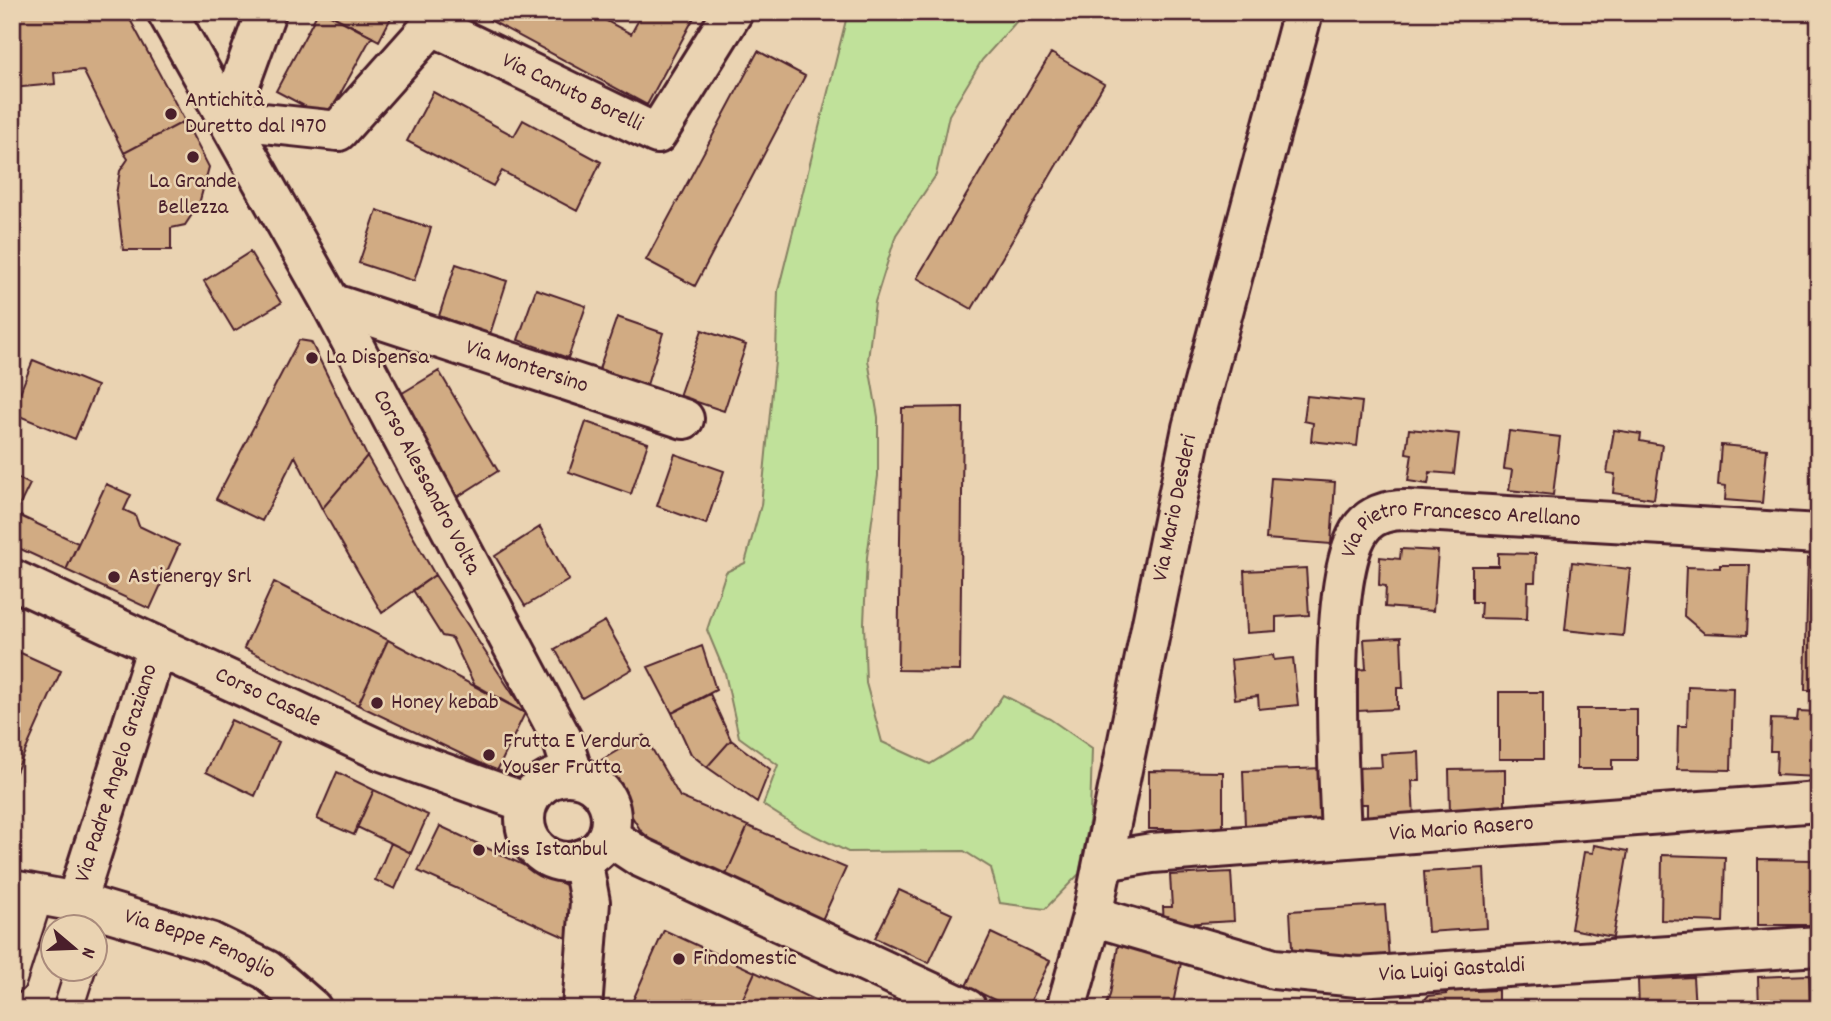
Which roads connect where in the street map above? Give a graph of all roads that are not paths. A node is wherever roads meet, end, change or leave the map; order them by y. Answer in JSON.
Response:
{"nodes":[{"id":1,"x":167,"y":12,"type":"edge"},
{"id":2,"x":266,"y":12,"type":"edge"},
{"id":3,"x":733,"y":12,"type":"edge"},
{"id":4,"x":1303,"y":12,"type":"edge"},
{"id":5,"x":440,"y":20,"type":"edge"},
{"id":6,"x":227,"y":119,"type":"junction"},
{"id":7,"x":331,"y":303,"type":"junction"},
{"id":8,"x":684,"y":419,"type":"dead end"},
{"id":9,"x":1819,"y":534,"type":"edge"},
{"id":10,"x":12,"y":579,"type":"edge"},
{"id":11,"x":157,"y":647,"type":"junction"},
{"id":12,"x":574,"y":776,"type":"junction"},
{"id":13,"x":1819,"y":802,"type":"edge"},
{"id":14,"x":527,"y":803,"type":"junction"},
{"id":15,"x":1340,"y":838,"type":"junction"},
{"id":16,"x":595,"y":848,"type":"junction"},
{"id":17,"x":1104,"y":861,"type":"junction"},
{"id":18,"x":25,"y":892,"type":"edge"},
{"id":19,"x":90,"y":912,"type":"edge"},
{"id":20,"x":108,"y":916,"type":"edge"},
{"id":21,"x":1092,"y":916,"type":"junction"},
{"id":22,"x":1819,"y":946,"type":"edge"},
{"id":23,"x":12,"y":979,"type":"edge"},
{"id":24,"x":77,"y":982,"type":"edge"},
{"id":25,"x":310,"y":1008,"type":"edge"},
{"id":26,"x":68,"y":1009,"type":"edge"},
{"id":27,"x":582,"y":1009,"type":"edge"},
{"id":28,"x":967,"y":1009,"type":"edge"},
{"id":29,"x":1066,"y":1009,"type":"edge"}],
"edges":[{"from":1,"to":6,"type":"street","name":"Corso Alessandro Volta"},
{"from":2,"to":6,"type":"street"},
{"from":3,"to":5,"type":"street","name":"Via Canuto Borelli"},
{"from":4,"to":17,"type":"street","name":"Via Mario Desderi"},
{"from":5,"to":6,"type":"street","name":"Via Canuto Borelli"},
{"from":6,"to":7,"type":"street","name":"Corso Alessandro Volta"},
{"from":7,"to":8,"type":"street","name":"Via Montersino"},
{"from":7,"to":12,"type":"street","name":"Corso Alessandro Volta"},
{"from":9,"to":15,"type":"street","name":"Via Pietro Francesco Arellano"},
{"from":10,"to":11,"type":"street","name":"Corso Casale"},
{"from":11,"to":14,"type":"street","name":"Corso Casale"},
{"from":11,"to":19,"type":"street","name":"Via Padre Angelo Graziano"},
{"from":12,"to":14,"type":"street"},
{"from":12,"to":16,"type":"street"},
{"from":13,"to":15,"type":"street","name":"Via Mario Rasero"},
{"from":14,"to":16,"type":"street"},
{"from":15,"to":17,"type":"street","name":"Via Mario Rasero"},
{"from":16,"to":27,"type":"street"},
{"from":16,"to":28,"type":"street"},
{"from":17,"to":21,"type":"street","name":"Via Mario Desderi"},
{"from":18,"to":19,"type":"street","name":"Via Beppe Fenoglio"},
{"from":18,"to":23,"type":"street","name":"Via Padre Angelo Graziano"},
{"from":20,"to":25,"type":"street","name":"Via Beppe Fenoglio"},
{"from":21,"to":22,"type":"street","name":"Via Luigi Gastaldi"},
{"from":21,"to":29,"type":"street","name":"Via Mario Desderi"},
{"from":24,"to":26,"type":"street"}]}
